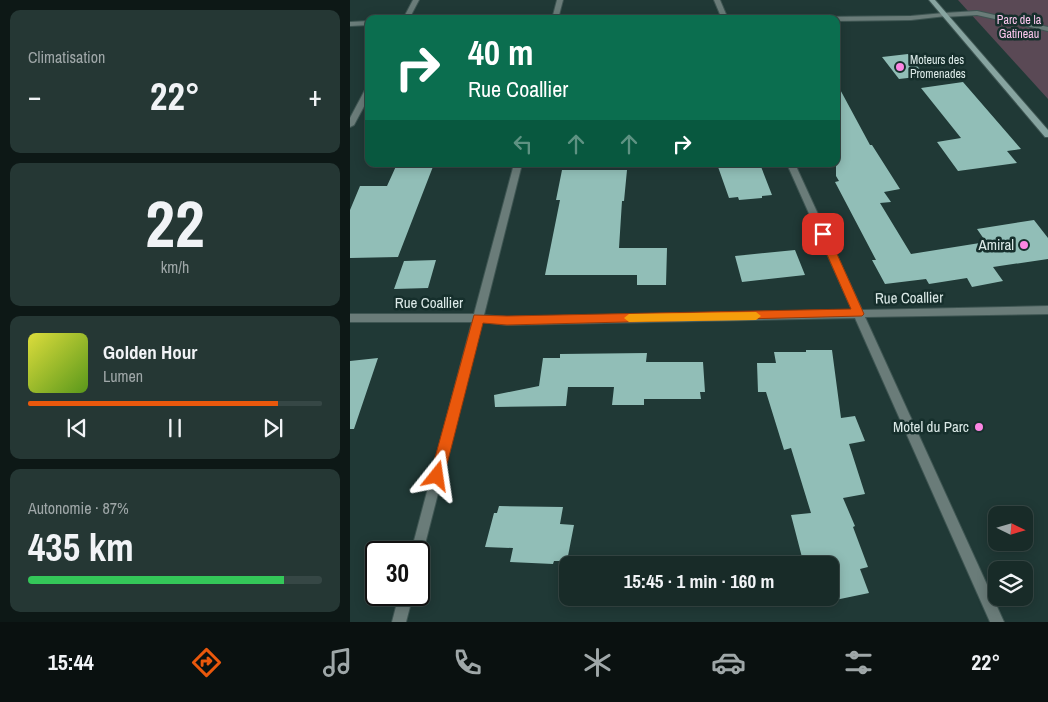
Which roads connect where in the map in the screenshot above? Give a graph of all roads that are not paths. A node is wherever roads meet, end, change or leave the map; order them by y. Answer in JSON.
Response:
{"nodes":[{"id":1,"x":416,"y":0,"type":"edge"},
{"id":2,"x":560,"y":0,"type":"edge"},
{"id":3,"x":717,"y":0,"type":"edge"},
{"id":4,"x":932,"y":0,"type":"edge"},
{"id":5,"x":408,"y":15,"type":"edge"},
{"id":6,"x":556,"y":15,"type":"edge"},
{"id":7,"x":723,"y":15,"type":"edge"},
{"id":8,"x":944,"y":15,"type":"junction"},
{"id":9,"x":840,"y":19,"type":"edge"},
{"id":10,"x":365,"y":23,"type":"edge"},
{"id":11,"x":350,"y":24,"type":"edge"},
{"id":12,"x":1048,"y":29,"type":"edge"},
{"id":13,"x":365,"y":97,"type":"edge"},
{"id":14,"x":350,"y":124,"type":"edge"},
{"id":15,"x":1048,"y":135,"type":"edge"},
{"id":16,"x":517,"y":167,"type":"edge"},
{"id":17,"x":792,"y":167,"type":"edge"},
{"id":18,"x":1048,"y":310,"type":"edge"},
{"id":19,"x":858,"y":314,"type":"junction"},
{"id":20,"x":350,"y":318,"type":"edge"},
{"id":21,"x":478,"y":318,"type":"junction"},
{"id":22,"x":420,"y":541,"type":"edge"},
{"id":23,"x":403,"y":606,"type":"edge"},
{"id":24,"x":399,"y":622,"type":"edge"},
{"id":25,"x":997,"y":622,"type":"edge"}],
"edges":[{"from":1,"to":5,"type":"street"},
{"from":2,"to":6,"type":"street"},
{"from":3,"to":7,"type":"street"},
{"from":4,"to":8,"type":"main road"},
{"from":8,"to":9,"type":"street"},
{"from":8,"to":12,"type":"street"},
{"from":8,"to":15,"type":"main road"},
{"from":10,"to":11,"type":"street"},
{"from":13,"to":14,"type":"street"},
{"from":16,"to":21,"type":"street"},
{"from":17,"to":19,"type":"street"},
{"from":18,"to":19,"type":"street","name":"Rue Coallier"},
{"from":19,"to":21,"type":"street","name":"Rue Coallier"},
{"from":19,"to":25,"type":"street"},
{"from":20,"to":21,"type":"street","name":"Rue Coallier"},
{"from":21,"to":22,"type":"street"},
{"from":23,"to":24,"type":"street"}]}
